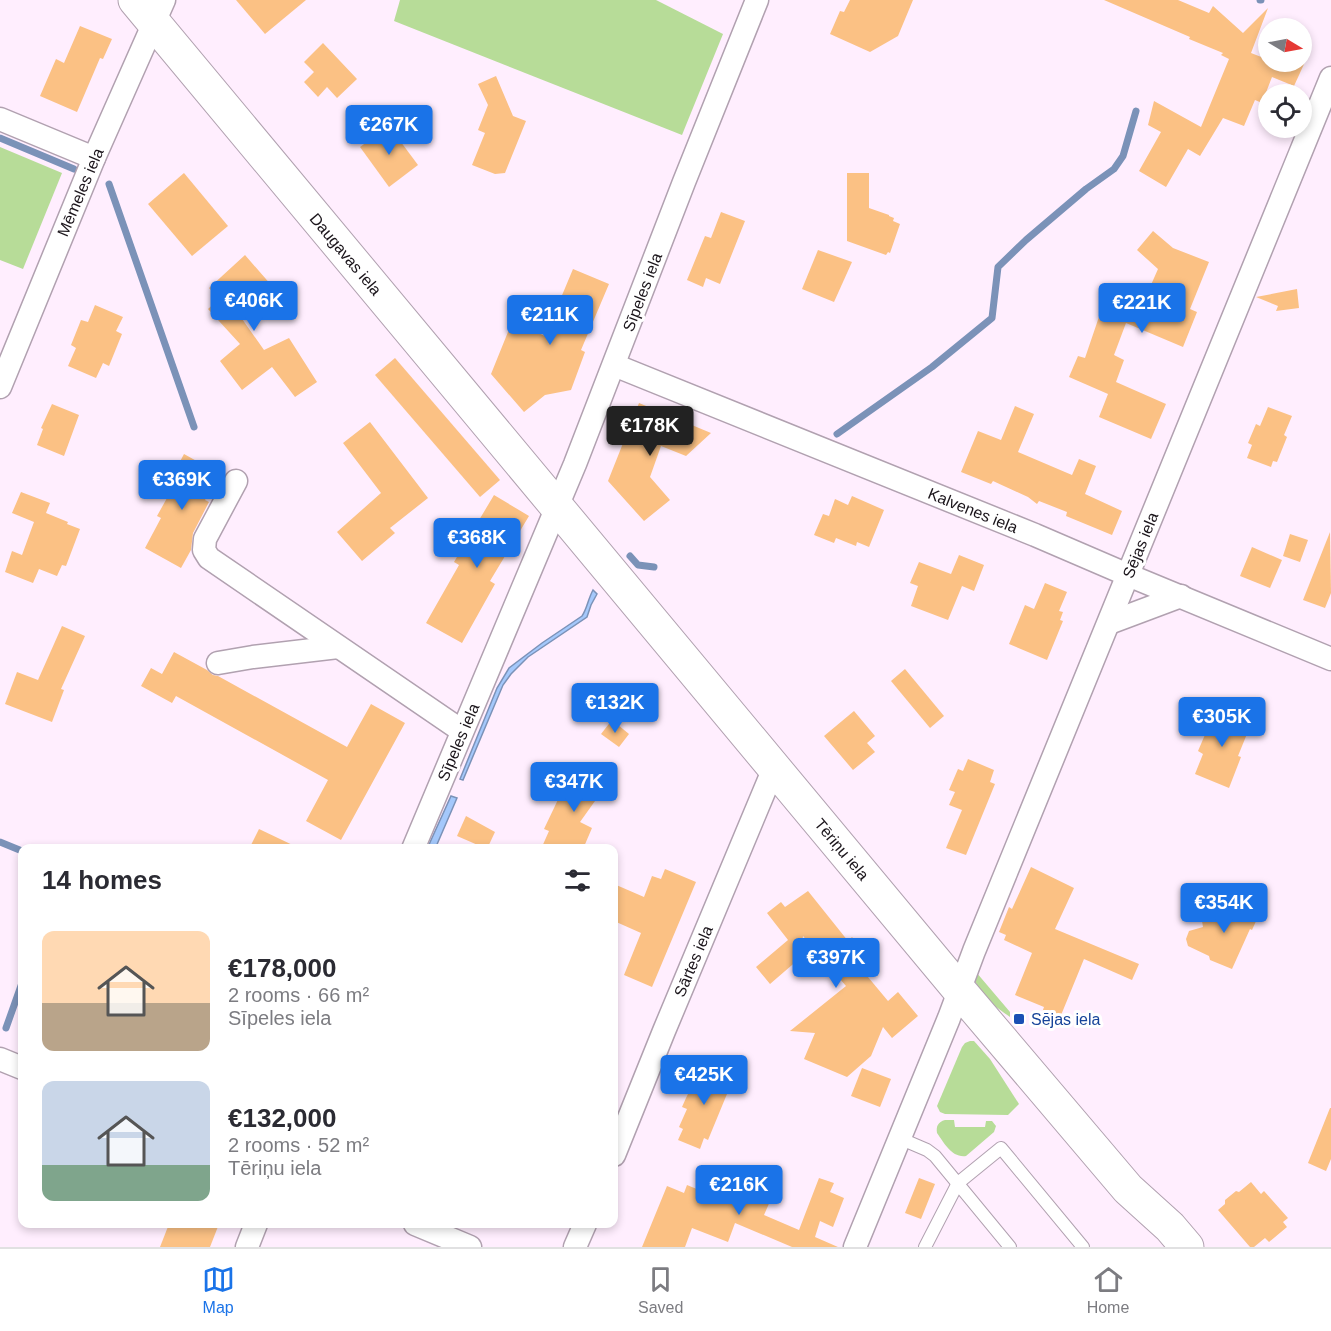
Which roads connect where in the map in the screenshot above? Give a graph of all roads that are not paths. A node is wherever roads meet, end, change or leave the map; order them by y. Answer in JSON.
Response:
{"nodes":[{"id":1,"x":757,"y":0,"type":"edge"},
{"id":2,"x":151,"y":8,"type":"edge"},
{"id":3,"x":1331,"y":78,"type":"edge"},
{"id":4,"x":0,"y":119,"type":"edge"},
{"id":5,"x":94,"y":158,"type":"junction"},
{"id":6,"x":614,"y":364,"type":"junction"},
{"id":7,"x":0,"y":387,"type":"edge"},
{"id":8,"x":236,"y":481,"type":"dead end"},
{"id":9,"x":557,"y":507,"type":"junction"},
{"id":10,"x":1128,"y":575,"type":"junction"},
{"id":11,"x":1181,"y":596,"type":"junction"},
{"id":12,"x":1108,"y":622,"type":"junction"},
{"id":13,"x":338,"y":647,"type":"junction"},
{"id":14,"x":1331,"y":659,"type":"edge"},
{"id":15,"x":218,"y":663,"type":"dead end"},
{"id":16,"x":462,"y":731,"type":"junction"},
{"id":17,"x":774,"y":768,"type":"junction"},
{"id":18,"x":414,"y":844,"type":"edge"},
{"id":19,"x":960,"y":991,"type":"junction"},
{"id":20,"x":0,"y":1059,"type":"edge"},
{"id":21,"x":18,"y":1066,"type":"edge"},
{"id":22,"x":899,"y":1138,"type":"junction"},
{"id":23,"x":618,"y":1145,"type":"edge"},
{"id":24,"x":957,"y":1183,"type":"junction"},
{"id":25,"x":1128,"y":1189,"type":"junction"},
{"id":26,"x":254,"y":1228,"type":"edge"},
{"id":27,"x":425,"y":1228,"type":"edge"},
{"id":28,"x":583,"y":1228,"type":"edge"},
{"id":29,"x":930,"y":1244,"type":"edge"},
{"id":30,"x":247,"y":1247,"type":"edge"},
{"id":31,"x":471,"y":1247,"type":"edge"},
{"id":32,"x":575,"y":1247,"type":"edge"},
{"id":33,"x":855,"y":1247,"type":"edge"},
{"id":34,"x":1010,"y":1247,"type":"edge"},
{"id":35,"x":1083,"y":1247,"type":"edge"},
{"id":36,"x":1161,"y":1247,"type":"edge"},
{"id":37,"x":1187,"y":1247,"type":"edge"}],
"edges":[{"from":1,"to":6,"type":"street","name":"Sīpeles iela"},
{"from":2,"to":5,"type":"street","name":"Mēmeles iela"},
{"from":2,"to":9,"type":"main road","name":"Daugavas iela"},
{"from":3,"to":10,"type":"street","name":"Sējas iela"},
{"from":4,"to":5,"type":"street"},
{"from":5,"to":7,"type":"street","name":"Mēmeles iela"},
{"from":6,"to":9,"type":"street","name":"Sīpeles iela"},
{"from":6,"to":10,"type":"street","name":"Kalvenes iela"},
{"from":8,"to":13,"type":"street"},
{"from":9,"to":16,"type":"street","name":"Sīpeles iela"},
{"from":9,"to":17,"type":"main road","name":"Tēriņu iela"},
{"from":10,"to":11,"type":"street","name":"Kalvenes iela"},
{"from":10,"to":12,"type":"street","name":"Sējas iela"},
{"from":11,"to":12,"type":"street"},
{"from":11,"to":14,"type":"street","name":"Kalvenes iela"},
{"from":12,"to":19,"type":"street","name":"Sējas iela"},
{"from":13,"to":15,"type":"street"},
{"from":13,"to":16,"type":"street"},
{"from":16,"to":18,"type":"street","name":"Sīpeles iela"},
{"from":17,"to":19,"type":"main road","name":"Tēriņu iela"},
{"from":17,"to":23,"type":"street","name":"Sārtes iela"},
{"from":19,"to":22,"type":"street","name":"Sējas iela"},
{"from":19,"to":25,"type":"main road","name":"Tēriņu iela"},
{"from":20,"to":21,"type":"street"},
{"from":22,"to":24,"type":"lane"},
{"from":22,"to":33,"type":"street","name":"Sējas iela"},
{"from":24,"to":29,"type":"lane"},
{"from":24,"to":34,"type":"lane"},
{"from":24,"to":35,"type":"lane"},
{"from":25,"to":36,"type":"main road","name":"Tēriņu iela"},
{"from":25,"to":37,"type":"main road","name":"Tēriņu iela"},
{"from":26,"to":30,"type":"street"},
{"from":27,"to":31,"type":"street"},
{"from":28,"to":32,"type":"street"}]}
